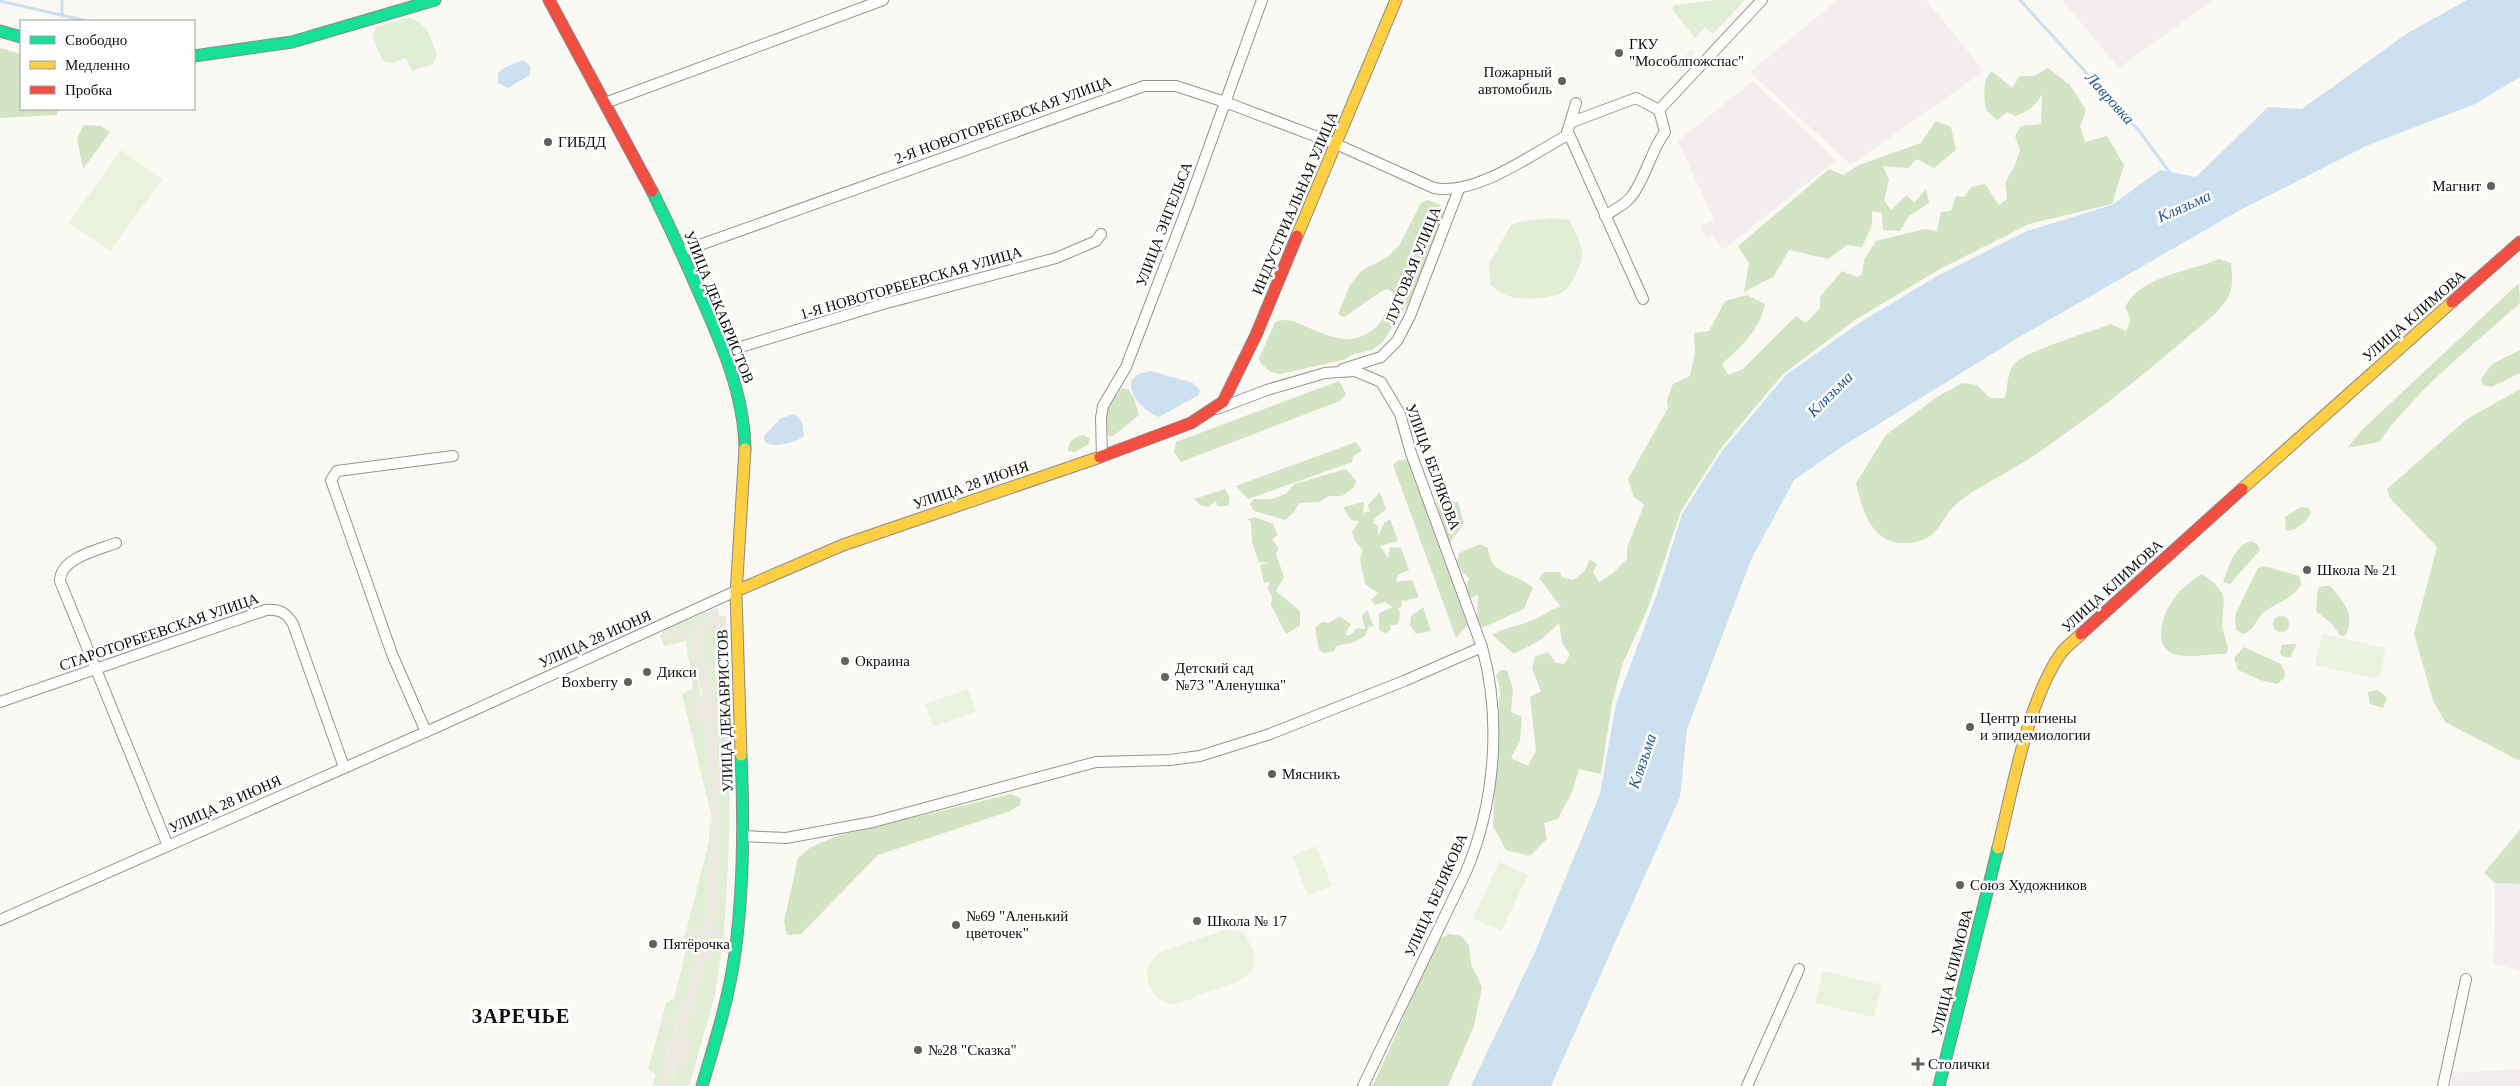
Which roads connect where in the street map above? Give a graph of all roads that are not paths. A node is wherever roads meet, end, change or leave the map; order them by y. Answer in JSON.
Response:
{"nodes":[{"id":1,"x":435,"y":0,"type":"edge"},
{"id":2,"x":549,"y":0,"type":"edge"},
{"id":3,"x":883,"y":0,"type":"edge"},
{"id":4,"x":1262,"y":0,"type":"edge"},
{"id":5,"x":1396,"y":0,"type":"edge"},
{"id":6,"x":1762,"y":0,"type":"edge"},
{"id":7,"x":0,"y":31,"type":"edge"},
{"id":8,"x":20,"y":37,"type":"edge"},
{"id":9,"x":195,"y":56,"type":"edge"},
{"id":10,"x":1225,"y":102,"type":"junction"},
{"id":11,"x":605,"y":103,"type":"junction"},
{"id":12,"x":1576,"y":103,"type":"dead end"},
{"id":13,"x":1659,"y":110,"type":"junction"},
{"id":14,"x":1570,"y":127,"type":"junction"},
{"id":15,"x":1336,"y":144,"type":"junction"},
{"id":16,"x":1459,"y":189,"type":"junction"},
{"id":17,"x":1606,"y":216,"type":"junction"},
{"id":18,"x":1101,"y":234,"type":"dead end"},
{"id":19,"x":2520,"y":242,"type":"edge"},
{"id":20,"x":683,"y":251,"type":"junction"},
{"id":21,"x":1643,"y":299,"type":"dead end"},
{"id":22,"x":724,"y":352,"type":"junction"},
{"id":23,"x":1335,"y":371,"type":"junction"},
{"id":24,"x":1212,"y":411,"type":"junction"},
{"id":25,"x":453,"y":456,"type":"dead end"},
{"id":26,"x":1102,"y":456,"type":"junction"},
{"id":27,"x":116,"y":543,"type":"dead end"},
{"id":28,"x":736,"y":592,"type":"junction"},
{"id":29,"x":1482,"y":647,"type":"junction"},
{"id":30,"x":96,"y":670,"type":"junction"},
{"id":31,"x":0,"y":702,"type":"edge"},
{"id":32,"x":426,"y":732,"type":"junction"},
{"id":33,"x":344,"y":767,"type":"junction"},
{"id":34,"x":742,"y":836,"type":"junction"},
{"id":35,"x":168,"y":846,"type":"junction"},
{"id":36,"x":0,"y":920,"type":"edge"},
{"id":37,"x":1798,"y":969,"type":"dead end"},
{"id":38,"x":2466,"y":979,"type":"dead end"},
{"id":39,"x":702,"y":1086,"type":"edge"},
{"id":40,"x":1363,"y":1086,"type":"edge"},
{"id":41,"x":1747,"y":1086,"type":"edge"},
{"id":42,"x":1939,"y":1086,"type":"edge"},
{"id":43,"x":2443,"y":1086,"type":"edge"}],
"edges":[{"from":1,"to":9,"type":"main road"},
{"from":2,"to":11,"type":"main road","name":"УЛИЦА ДЕКАБРИСТОВ"},
{"from":3,"to":11,"type":"street"},
{"from":4,"to":10,"type":"street","name":"УЛИЦА ЭНГЕЛЬСА"},
{"from":5,"to":15,"type":"main road","name":"ИНДУСТРИАЛЬНАЯ УЛИЦА"},
{"from":6,"to":13,"type":"street"},
{"from":7,"to":8,"type":"main road"},
{"from":10,"to":15,"type":"street","name":"2-Я НОВОТОРБЕЕВСКАЯ УЛИЦА"},
{"from":10,"to":20,"type":"street","name":"2-Я НОВОТОРБЕЕВСКАЯ УЛИЦА"},
{"from":10,"to":26,"type":"street","name":"УЛИЦА ЭНГЕЛЬСА"},
{"from":11,"to":20,"type":"main road","name":"УЛИЦА ДЕКАБРИСТОВ"},
{"from":12,"to":14,"type":"street"},
{"from":13,"to":14,"type":"street","name":"ЛУГОВАЯ УЛИЦА"},
{"from":13,"to":17,"type":"street"},
{"from":14,"to":16,"type":"street","name":"ЛУГОВАЯ УЛИЦА"},
{"from":14,"to":17,"type":"street"},
{"from":15,"to":16,"type":"street","name":"ЛУГОВАЯ УЛИЦА"},
{"from":15,"to":24,"type":"main road","name":"ИНДУСТРИАЛЬНАЯ УЛИЦА"},
{"from":16,"to":23,"type":"street","name":"ЛУГОВАЯ УЛИЦА"},
{"from":17,"to":21,"type":"street"},
{"from":18,"to":22,"type":"street","name":"1-Я НОВОТОРБЕЕВСКАЯ УЛИЦА"},
{"from":19,"to":42,"type":"main road","name":"УЛИЦА КЛИМОВА"},
{"from":20,"to":22,"type":"main road","name":"УЛИЦА ДЕКАБРИСТОВ"},
{"from":22,"to":28,"type":"main road","name":"УЛИЦА ДЕКАБРИСТОВ"},
{"from":23,"to":24,"type":"street","name":"УЛИЦА БЕЛЯКОВА"},
{"from":23,"to":29,"type":"street","name":"УЛИЦА БЕЛЯКОВА"},
{"from":24,"to":26,"type":"main road","name":"УЛИЦА 28 ИЮНЯ"},
{"from":25,"to":32,"type":"street"},
{"from":26,"to":28,"type":"main road","name":"УЛИЦА 28 ИЮНЯ"},
{"from":27,"to":30,"type":"street"},
{"from":28,"to":32,"type":"street","name":"УЛИЦА 28 ИЮНЯ"},
{"from":28,"to":34,"type":"main road","name":"УЛИЦА ДЕКАБРИСТОВ"},
{"from":29,"to":34,"type":"street"},
{"from":29,"to":40,"type":"street","name":"УЛИЦА БЕЛЯКОВА"},
{"from":30,"to":31,"type":"street","name":"СТАРОТОРБЕЕВСКАЯ УЛИЦА"},
{"from":30,"to":33,"type":"street","name":"СТАРОТОРБЕЕВСКАЯ УЛИЦА"},
{"from":30,"to":35,"type":"street"},
{"from":32,"to":33,"type":"street","name":"УЛИЦА 28 ИЮНЯ"},
{"from":33,"to":35,"type":"street","name":"УЛИЦА 28 ИЮНЯ"},
{"from":34,"to":39,"type":"main road","name":"УЛИЦА ДЕКАБРИСТОВ"},
{"from":35,"to":36,"type":"street","name":"УЛИЦА 28 ИЮНЯ"},
{"from":37,"to":41,"type":"street"},
{"from":38,"to":43,"type":"street"}]}
